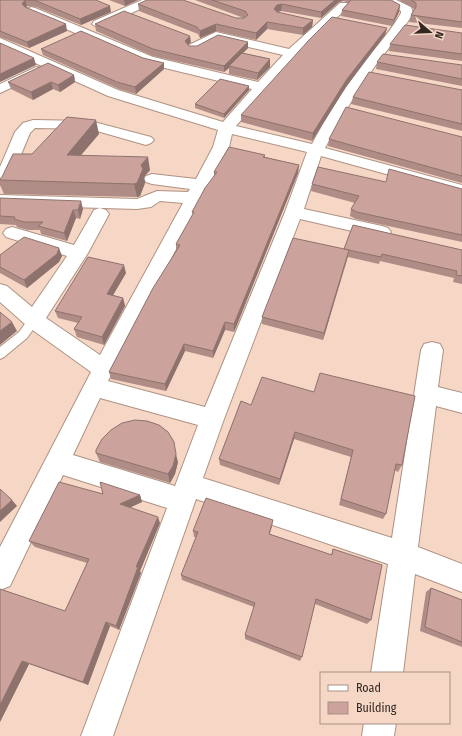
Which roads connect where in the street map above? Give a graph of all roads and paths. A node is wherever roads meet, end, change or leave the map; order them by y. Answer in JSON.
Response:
{"nodes":[{"id":1,"x":151,"y":0,"type":"edge"},
{"id":2,"x":387,"y":0,"type":"edge"},
{"id":3,"x":344,"y":5,"type":"edge"},
{"id":4,"x":110,"y":6,"type":"edge"},
{"id":5,"x":31,"y":10,"type":"edge"},
{"id":6,"x":125,"y":12,"type":"junction"},
{"id":7,"x":138,"y":17,"type":"edge"},
{"id":8,"x":309,"y":21,"type":"edge"},
{"id":9,"x":326,"y":21,"type":"junction"},
{"id":10,"x":344,"y":22,"type":"edge"},
{"id":11,"x":415,"y":28,"type":"edge"},
{"id":12,"x":381,"y":29,"type":"edge"},
{"id":13,"x":398,"y":29,"type":"junction"},
{"id":14,"x":82,"y":32,"type":"junction"},
{"id":15,"x":68,"y":38,"type":"edge"},
{"id":16,"x":0,"y":42,"type":"edge"},
{"id":17,"x":192,"y":48,"type":"edge"},
{"id":18,"x":292,"y":53,"type":"junction"},
{"id":19,"x":378,"y":55,"type":"junction"},
{"id":20,"x":393,"y":57,"type":"edge"},
{"id":21,"x":49,"y":65,"type":"junction"},
{"id":22,"x":364,"y":72,"type":"junction"},
{"id":23,"x":379,"y":75,"type":"edge"},
{"id":24,"x":261,"y":87,"type":"junction"},
{"id":25,"x":0,"y":89,"type":"edge"},
{"id":26,"x":340,"y":107,"type":"junction"},
{"id":27,"x":355,"y":111,"type":"edge"},
{"id":28,"x":226,"y":128,"type":"junction"},
{"id":29,"x":146,"y":140,"type":"dead end"},
{"id":30,"x":316,"y":150,"type":"junction"},
{"id":31,"x":152,"y":179,"type":"dead end"},
{"id":32,"x":0,"y":186,"type":"edge"},
{"id":33,"x":462,"y":190,"type":"edge"},
{"id":34,"x":196,"y":192,"type":"junction"},
{"id":35,"x":0,"y":200,"type":"edge"},
{"id":36,"x":294,"y":212,"type":"junction"},
{"id":37,"x":100,"y":214,"type":"dead end"},
{"id":38,"x":12,"y":233,"type":"dead end"},
{"id":39,"x":401,"y":236,"type":"edge"},
{"id":40,"x":79,"y":253,"type":"junction"},
{"id":41,"x":0,"y":291,"type":"edge"},
{"id":42,"x":34,"y":320,"type":"junction"},
{"id":43,"x":432,"y":350,"type":"dead end"},
{"id":44,"x":0,"y":354,"type":"edge"},
{"id":45,"x":99,"y":378,"type":"junction"},
{"id":46,"x":426,"y":394,"type":"junction"},
{"id":47,"x":462,"y":403,"type":"edge"},
{"id":48,"x":212,"y":419,"type":"junction"},
{"id":49,"x":58,"y":462,"type":"junction"},
{"id":50,"x":186,"y":493,"type":"junction"},
{"id":51,"x":404,"y":556,"type":"junction"},
{"id":52,"x":0,"y":576,"type":"edge"},
{"id":53,"x":462,"y":578,"type":"edge"},
{"id":54,"x":387,"y":672,"type":"edge"},
{"id":55,"x":380,"y":724,"type":"edge"},
{"id":56,"x":97,"y":736,"type":"edge"},
{"id":57,"x":378,"y":736,"type":"edge"}],
"edges":[{"from":1,"to":6,"type":"street"},
{"from":2,"to":13,"type":"street"},
{"from":3,"to":9,"type":"street"},
{"from":4,"to":6,"type":"street"},
{"from":5,"to":14,"type":"street"},
{"from":6,"to":7,"type":"street"},
{"from":6,"to":14,"type":"street"},
{"from":8,"to":9,"type":"street"},
{"from":9,"to":10,"type":"street"},
{"from":9,"to":18,"type":"street"},
{"from":11,"to":13,"type":"street"},
{"from":12,"to":13,"type":"street"},
{"from":13,"to":19,"type":"street"},
{"from":14,"to":15,"type":"street"},
{"from":14,"to":24,"type":"street"},
{"from":16,"to":21,"type":"street"},
{"from":17,"to":18,"type":"street"},
{"from":18,"to":24,"type":"street"},
{"from":19,"to":20,"type":"street"},
{"from":19,"to":22,"type":"street"},
{"from":21,"to":25,"type":"street"},
{"from":21,"to":28,"type":"street"},
{"from":22,"to":23,"type":"street"},
{"from":22,"to":26,"type":"street"},
{"from":24,"to":28,"type":"street"},
{"from":26,"to":27,"type":"street"},
{"from":26,"to":30,"type":"street"},
{"from":28,"to":30,"type":"street"},
{"from":28,"to":34,"type":"street"},
{"from":29,"to":32,"type":"street"},
{"from":30,"to":33,"type":"street"},
{"from":30,"to":36,"type":"street"},
{"from":31,"to":34,"type":"street"},
{"from":34,"to":35,"type":"street"},
{"from":34,"to":45,"type":"street"},
{"from":36,"to":39,"type":"street"},
{"from":36,"to":48,"type":"street"},
{"from":37,"to":40,"type":"street"},
{"from":38,"to":40,"type":"street"},
{"from":40,"to":42,"type":"street"},
{"from":41,"to":42,"type":"street"},
{"from":42,"to":44,"type":"lane"},
{"from":42,"to":45,"type":"street"},
{"from":43,"to":46,"type":"street"},
{"from":45,"to":48,"type":"street"},
{"from":45,"to":49,"type":"street"},
{"from":46,"to":47,"type":"street"},
{"from":46,"to":51,"type":"street"},
{"from":48,"to":50,"type":"street"},
{"from":49,"to":50,"type":"street"},
{"from":49,"to":52,"type":"street"},
{"from":50,"to":51,"type":"street"},
{"from":50,"to":56,"type":"street"},
{"from":51,"to":53,"type":"street"},
{"from":51,"to":54,"type":"street"},
{"from":55,"to":57,"type":"street"}]}
